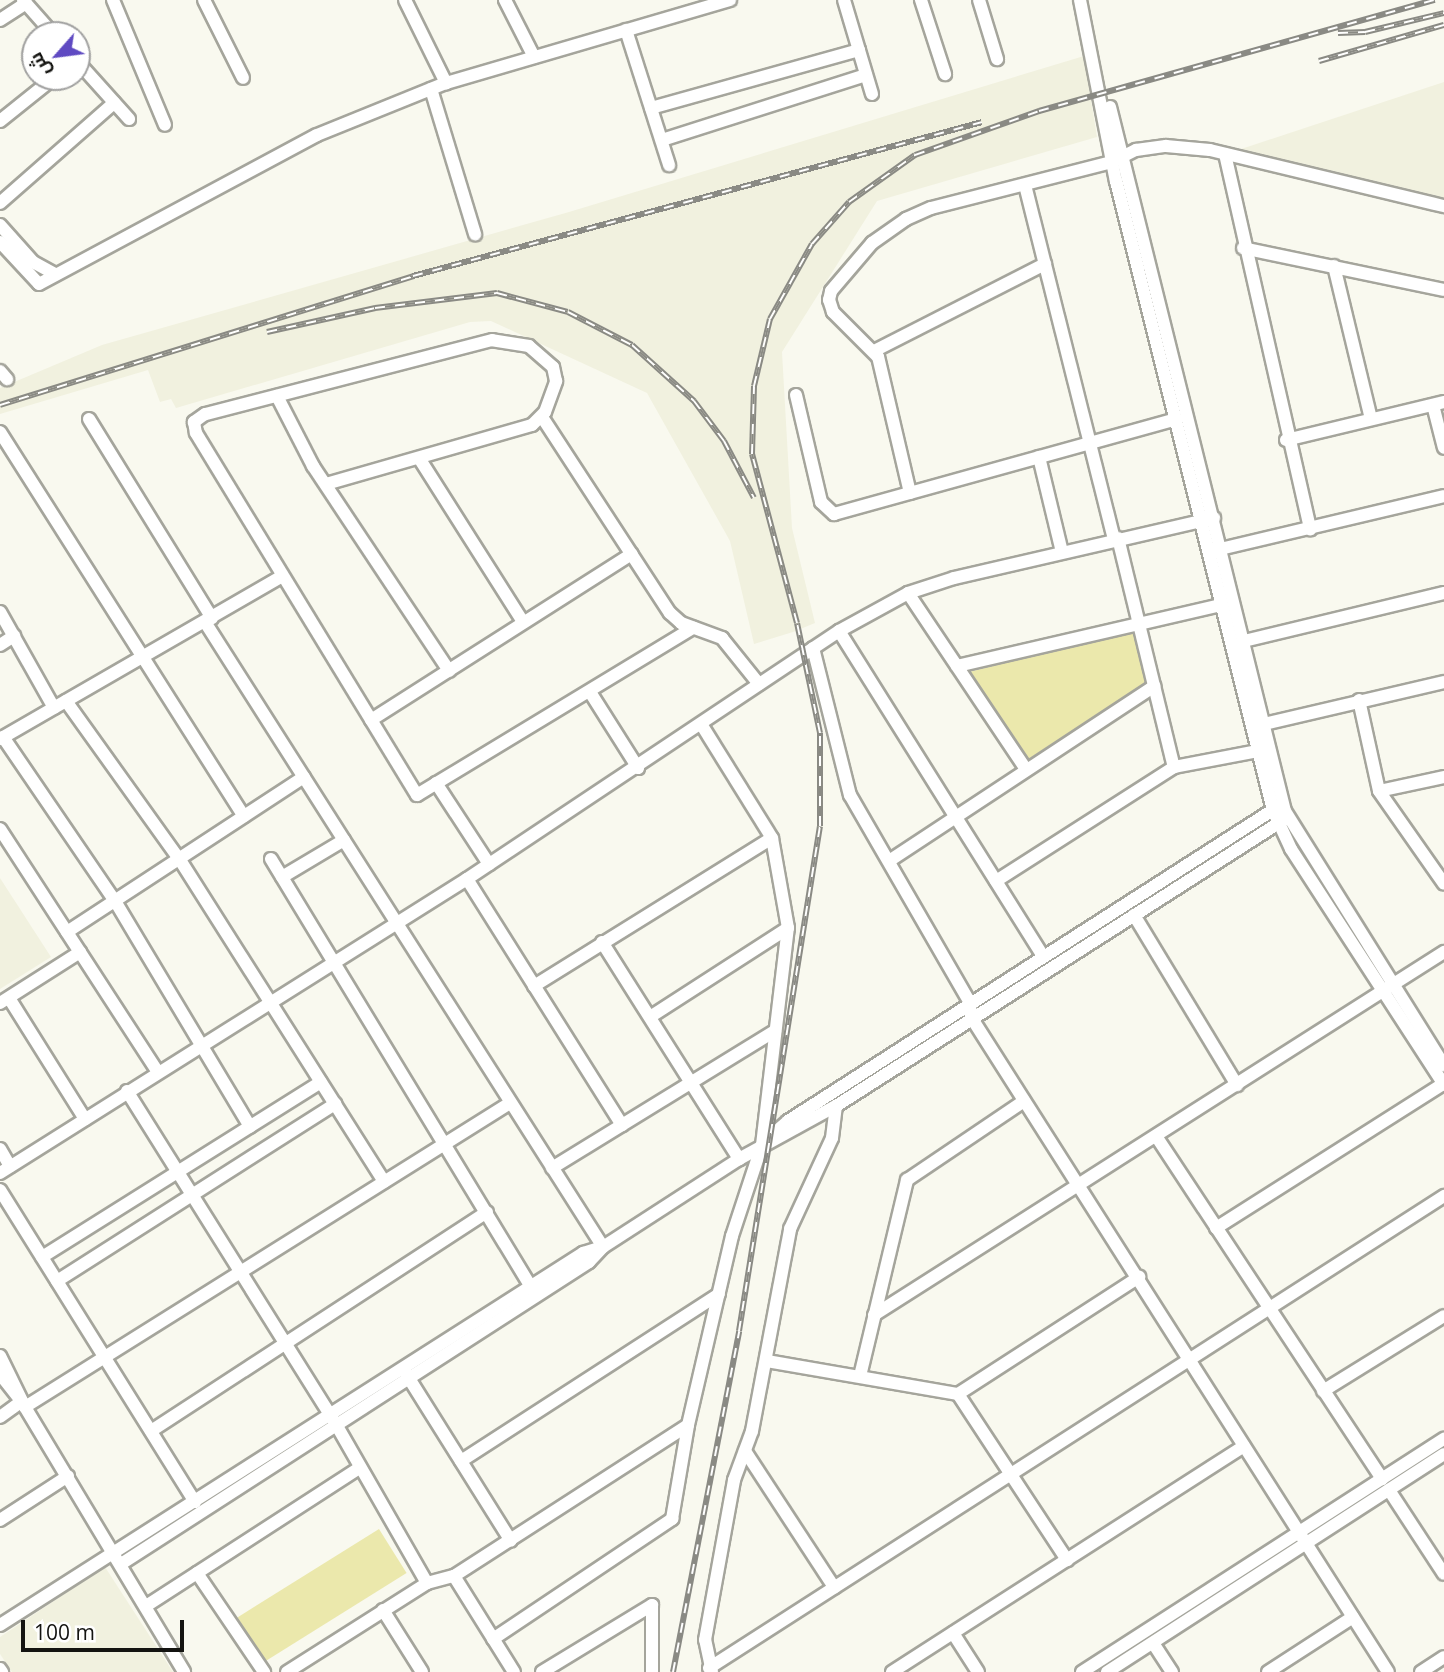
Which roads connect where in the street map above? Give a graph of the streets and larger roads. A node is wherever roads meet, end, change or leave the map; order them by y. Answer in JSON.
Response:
{"nodes":[{"id":1,"x":113,"y":0,"type":"edge"},
{"id":2,"x":204,"y":0,"type":"edge"},
{"id":3,"x":405,"y":0,"type":"edge"},
{"id":4,"x":505,"y":0,"type":"edge"},
{"id":5,"x":730,"y":0,"type":"edge"},
{"id":6,"x":844,"y":0,"type":"edge"},
{"id":7,"x":921,"y":0,"type":"edge"},
{"id":8,"x":979,"y":0,"type":"edge"},
{"id":9,"x":1080,"y":0,"type":"edge"},
{"id":10,"x":1089,"y":0,"type":"edge"},
{"id":11,"x":25,"y":2,"type":"edge"},
{"id":12,"x":706,"y":3,"type":"edge"},
{"id":13,"x":0,"y":20,"type":"edge"},
{"id":14,"x":42,"y":21,"type":"edge"},
{"id":15,"x":626,"y":30,"type":"junction"},
{"id":16,"x":859,"y":50,"type":"junction"},
{"id":17,"x":534,"y":57,"type":"junction"},
{"id":18,"x":997,"y":59,"type":"dead end"},
{"id":19,"x":945,"y":74,"type":"dead end"},
{"id":20,"x":866,"y":75,"type":"junction"},
{"id":21,"x":91,"y":77,"type":"edge"},
{"id":22,"x":243,"y":78,"type":"dead end"},
{"id":23,"x":446,"y":83,"type":"junction"},
{"id":24,"x":431,"y":89,"type":"junction"},
{"id":25,"x":38,"y":91,"type":"edge"},
{"id":26,"x":872,"y":94,"type":"dead end"},
{"id":27,"x":114,"y":103,"type":"junction"},
{"id":28,"x":651,"y":108,"type":"junction"},
{"id":29,"x":129,"y":119,"type":"dead end"},
{"id":30,"x":0,"y":121,"type":"edge"},
{"id":31,"x":165,"y":125,"type":"dead end"},
{"id":32,"x":662,"y":140,"type":"junction"},
{"id":33,"x":1225,"y":154,"type":"junction"},
{"id":34,"x":1117,"y":160,"type":"junction"},
{"id":35,"x":670,"y":165,"type":"dead end"},
{"id":36,"x":1025,"y":185,"type":"junction"},
{"id":37,"x":0,"y":204,"type":"edge"},
{"id":38,"x":1444,"y":206,"type":"edge"},
{"id":39,"x":0,"y":225,"type":"edge"},
{"id":40,"x":475,"y":234,"type":"dead end"},
{"id":41,"x":0,"y":242,"type":"edge"},
{"id":42,"x":1243,"y":248,"type":"junction"},
{"id":43,"x":1045,"y":264,"type":"junction"},
{"id":44,"x":1334,"y":266,"type":"junction"},
{"id":45,"x":55,"y":274,"type":"junction"},
{"id":46,"x":1444,"y":290,"type":"edge"},
{"id":47,"x":874,"y":351,"type":"junction"},
{"id":48,"x":796,"y":395,"type":"dead end"},
{"id":49,"x":277,"y":396,"type":"junction"},
{"id":50,"x":1438,"y":403,"type":"edge"},
{"id":51,"x":542,"y":417,"type":"junction"},
{"id":52,"x":89,"y":419,"type":"dead end"},
{"id":53,"x":1177,"y":419,"type":"junction"},
{"id":54,"x":1371,"y":419,"type":"junction"},
{"id":55,"x":0,"y":432,"type":"edge"},
{"id":56,"x":1286,"y":440,"type":"junction"},
{"id":57,"x":1090,"y":443,"type":"junction"},
{"id":58,"x":1444,"y":449,"type":"edge"},
{"id":59,"x":1039,"y":457,"type":"junction"},
{"id":60,"x":419,"y":458,"type":"junction"},
{"id":61,"x":326,"y":484,"type":"junction"},
{"id":62,"x":910,"y":493,"type":"junction"},
{"id":63,"x":1444,"y":496,"type":"edge"},
{"id":64,"x":1208,"y":519,"type":"junction"},
{"id":65,"x":1310,"y":529,"type":"junction"},
{"id":66,"x":1116,"y":539,"type":"junction"},
{"id":67,"x":1215,"y":550,"type":"junction"},
{"id":68,"x":1062,"y":552,"type":"junction"},
{"id":69,"x":632,"y":554,"type":"junction"},
{"id":70,"x":282,"y":576,"type":"junction"},
{"id":71,"x":908,"y":593,"type":"junction"},
{"id":72,"x":1444,"y":593,"type":"edge"},
{"id":73,"x":1222,"y":605,"type":"junction"},
{"id":74,"x":0,"y":612,"type":"edge"},
{"id":75,"x":208,"y":620,"type":"junction"},
{"id":76,"x":522,"y":620,"type":"junction"},
{"id":77,"x":1138,"y":622,"type":"junction"},
{"id":78,"x":693,"y":628,"type":"junction"},
{"id":79,"x":839,"y":631,"type":"junction"},
{"id":80,"x":14,"y":636,"type":"junction"},
{"id":81,"x":1244,"y":641,"type":"junction"},
{"id":82,"x":0,"y":645,"type":"edge"},
{"id":83,"x":813,"y":648,"type":"junction"},
{"id":84,"x":141,"y":658,"type":"junction"},
{"id":85,"x":957,"y":666,"type":"junction"},
{"id":86,"x":449,"y":671,"type":"junction"},
{"id":87,"x":1444,"y":682,"type":"edge"},
{"id":88,"x":758,"y":684,"type":"junction"},
{"id":89,"x":1154,"y":686,"type":"junction"},
{"id":90,"x":590,"y":692,"type":"junction"},
{"id":91,"x":1359,"y":700,"type":"junction"},
{"id":92,"x":66,"y":701,"type":"junction"},
{"id":93,"x":54,"y":708,"type":"junction"},
{"id":94,"x":371,"y":720,"type":"junction"},
{"id":95,"x":701,"y":724,"type":"junction"},
{"id":96,"x":1264,"y":724,"type":"junction"},
{"id":97,"x":2,"y":738,"type":"edge"},
{"id":98,"x":1258,"y":751,"type":"junction"},
{"id":99,"x":1174,"y":767,"type":"junction"},
{"id":100,"x":638,"y":768,"type":"junction"},
{"id":101,"x":1026,"y":768,"type":"junction"},
{"id":102,"x":304,"y":777,"type":"junction"},
{"id":103,"x":1444,"y":777,"type":"edge"},
{"id":104,"x":436,"y":783,"type":"junction"},
{"id":105,"x":1379,"y":791,"type":"junction"},
{"id":106,"x":1278,"y":807,"type":"junction"},
{"id":107,"x":954,"y":815,"type":"junction"},
{"id":108,"x":244,"y":817,"type":"junction"},
{"id":109,"x":1283,"y":820,"type":"junction"},
{"id":110,"x":2,"y":838,"type":"edge"},
{"id":111,"x":772,"y":838,"type":"junction"},
{"id":112,"x":344,"y":840,"type":"junction"},
{"id":113,"x":271,"y":859,"type":"dead end"},
{"id":114,"x":180,"y":860,"type":"junction"},
{"id":115,"x":889,"y":861,"type":"junction"},
{"id":116,"x":489,"y":864,"type":"junction"},
{"id":117,"x":282,"y":877,"type":"junction"},
{"id":118,"x":467,"y":879,"type":"junction"},
{"id":119,"x":996,"y":881,"type":"junction"},
{"id":120,"x":1444,"y":884,"type":"edge"},
{"id":121,"x":115,"y":901,"type":"junction"},
{"id":122,"x":1134,"y":915,"type":"junction"},
{"id":123,"x":397,"y":922,"type":"junction"},
{"id":124,"x":788,"y":928,"type":"junction"},
{"id":125,"x":67,"y":932,"type":"junction"},
{"id":126,"x":602,"y":942,"type":"junction"},
{"id":127,"x":80,"y":952,"type":"junction"},
{"id":128,"x":1444,"y":952,"type":"edge"},
{"id":129,"x":1044,"y":956,"type":"junction"},
{"id":130,"x":334,"y":961,"type":"junction"},
{"id":131,"x":534,"y":986,"type":"junction"},
{"id":132,"x":1387,"y":989,"type":"junction"},
{"id":133,"x":4,"y":1000,"type":"edge"},
{"id":134,"x":272,"y":1000,"type":"junction"},
{"id":135,"x":970,"y":1003,"type":"junction"},
{"id":136,"x":649,"y":1017,"type":"junction"},
{"id":137,"x":971,"y":1017,"type":"junction"},
{"id":138,"x":775,"y":1031,"type":"junction"},
{"id":139,"x":204,"y":1043,"type":"junction"},
{"id":140,"x":1444,"y":1065,"type":"edge"},
{"id":141,"x":157,"y":1071,"type":"junction"},
{"id":142,"x":321,"y":1082,"type":"junction"},
{"id":143,"x":692,"y":1083,"type":"junction"},
{"id":144,"x":1443,"y":1084,"type":"edge"},
{"id":145,"x":1237,"y":1085,"type":"junction"},
{"id":146,"x":127,"y":1091,"type":"junction"},
{"id":147,"x":1024,"y":1101,"type":"junction"},
{"id":148,"x":510,"y":1103,"type":"junction"},
{"id":149,"x":335,"y":1104,"type":"junction"},
{"id":150,"x":836,"y":1106,"type":"junction"},
{"id":151,"x":85,"y":1119,"type":"junction"},
{"id":152,"x":622,"y":1125,"type":"junction"},
{"id":153,"x":250,"y":1126,"type":"junction"},
{"id":154,"x":1156,"y":1136,"type":"junction"},
{"id":155,"x":445,"y":1143,"type":"junction"},
{"id":156,"x":762,"y":1145,"type":"junction"},
{"id":157,"x":0,"y":1149,"type":"edge"},
{"id":158,"x":739,"y":1159,"type":"junction"},
{"id":159,"x":552,"y":1168,"type":"junction"},
{"id":160,"x":5,"y":1169,"type":"edge"},
{"id":161,"x":177,"y":1172,"type":"junction"},
{"id":162,"x":384,"y":1182,"type":"junction"},
{"id":163,"x":1080,"y":1186,"type":"junction"},
{"id":164,"x":0,"y":1190,"type":"edge"},
{"id":165,"x":191,"y":1194,"type":"junction"},
{"id":166,"x":1444,"y":1196,"type":"edge"},
{"id":167,"x":487,"y":1212,"type":"junction"},
{"id":168,"x":1216,"y":1228,"type":"junction"},
{"id":169,"x":603,"y":1247,"type":"junction"},
{"id":170,"x":42,"y":1257,"type":"junction"},
{"id":171,"x":240,"y":1272,"type":"junction"},
{"id":172,"x":1139,"y":1278,"type":"junction"},
{"id":173,"x":57,"y":1281,"type":"junction"},
{"id":174,"x":531,"y":1287,"type":"junction"},
{"id":175,"x":719,"y":1294,"type":"junction"},
{"id":176,"x":1269,"y":1308,"type":"junction"},
{"id":177,"x":874,"y":1315,"type":"junction"},
{"id":178,"x":1444,"y":1316,"type":"edge"},
{"id":179,"x":286,"y":1345,"type":"junction"},
{"id":180,"x":0,"y":1356,"type":"edge"},
{"id":181,"x":104,"y":1357,"type":"junction"},
{"id":182,"x":1191,"y":1359,"type":"junction"},
{"id":183,"x":766,"y":1361,"type":"junction"},
{"id":184,"x":0,"y":1374,"type":"edge"},
{"id":185,"x":406,"y":1374,"type":"junction"},
{"id":186,"x":860,"y":1376,"type":"junction"},
{"id":187,"x":1323,"y":1391,"type":"junction"},
{"id":188,"x":958,"y":1394,"type":"junction"},
{"id":189,"x":23,"y":1404,"type":"junction"},
{"id":190,"x":0,"y":1417,"type":"edge"},
{"id":191,"x":334,"y":1421,"type":"junction"},
{"id":192,"x":688,"y":1424,"type":"junction"},
{"id":193,"x":151,"y":1431,"type":"junction"},
{"id":194,"x":1444,"y":1439,"type":"edge"},
{"id":195,"x":1244,"y":1446,"type":"junction"},
{"id":196,"x":745,"y":1451,"type":"junction"},
{"id":197,"x":1444,"y":1454,"type":"edge"},
{"id":198,"x":461,"y":1461,"type":"junction"},
{"id":199,"x":359,"y":1468,"type":"junction"},
{"id":200,"x":1011,"y":1474,"type":"junction"},
{"id":201,"x":68,"y":1476,"type":"junction"},
{"id":202,"x":1385,"y":1484,"type":"junction"},
{"id":203,"x":195,"y":1502,"type":"junction"},
{"id":204,"x":0,"y":1520,"type":"edge"},
{"id":205,"x":1302,"y":1538,"type":"junction"},
{"id":206,"x":511,"y":1541,"type":"junction"},
{"id":207,"x":113,"y":1551,"type":"junction"},
{"id":208,"x":1440,"y":1559,"type":"edge"},
{"id":209,"x":1067,"y":1560,"type":"junction"},
{"id":210,"x":121,"y":1564,"type":"junction"},
{"id":211,"x":197,"y":1573,"type":"junction"},
{"id":212,"x":1444,"y":1574,"type":"edge"},
{"id":213,"x":454,"y":1576,"type":"junction"},
{"id":214,"x":427,"y":1583,"type":"junction"},
{"id":215,"x":834,"y":1587,"type":"junction"},
{"id":216,"x":146,"y":1606,"type":"junction"},
{"id":217,"x":383,"y":1610,"type":"junction"},
{"id":218,"x":1353,"y":1617,"type":"junction"},
{"id":219,"x":0,"y":1625,"type":"edge"},
{"id":220,"x":953,"y":1633,"type":"junction"},
{"id":221,"x":493,"y":1639,"type":"junction"},
{"id":222,"x":1153,"y":1643,"type":"junction"},
{"id":223,"x":1444,"y":1657,"type":"edge"},
{"id":224,"x":710,"y":1670,"type":"edge"},
{"id":225,"x":184,"y":1672,"type":"edge"},
{"id":226,"x":264,"y":1672,"type":"edge"},
{"id":227,"x":287,"y":1672,"type":"edge"},
{"id":228,"x":422,"y":1672,"type":"edge"},
{"id":229,"x":514,"y":1672,"type":"edge"},
{"id":230,"x":542,"y":1672,"type":"edge"},
{"id":231,"x":652,"y":1672,"type":"edge"},
{"id":232,"x":892,"y":1672,"type":"edge"},
{"id":233,"x":978,"y":1672,"type":"edge"},
{"id":234,"x":1082,"y":1672,"type":"edge"},
{"id":235,"x":1107,"y":1672,"type":"edge"},
{"id":236,"x":1172,"y":1672,"type":"edge"},
{"id":237,"x":1268,"y":1672,"type":"edge"},
{"id":238,"x":1388,"y":1672,"type":"edge"},
{"id":239,"x":1421,"y":1672,"type":"edge"}],
"edges":[{"from":1,"to":31,"type":"street"},
{"from":2,"to":22,"type":"street"},
{"from":3,"to":23,"type":"street"},
{"from":4,"to":17,"type":"street"},
{"from":5,"to":12,"type":"street"},
{"from":6,"to":16,"type":"street"},
{"from":7,"to":19,"type":"street"},
{"from":8,"to":18,"type":"street"},
{"from":9,"to":34,"type":"street"},
{"from":10,"to":34,"type":"street"},
{"from":11,"to":13,"type":"street"},
{"from":11,"to":14,"type":"street"},
{"from":12,"to":15,"type":"street"},
{"from":15,"to":17,"type":"street"},
{"from":15,"to":28,"type":"street"},
{"from":16,"to":20,"type":"street"},
{"from":16,"to":28,"type":"street"},
{"from":17,"to":23,"type":"street"},
{"from":20,"to":26,"type":"street"},
{"from":20,"to":32,"type":"street"},
{"from":21,"to":27,"type":"street"},
{"from":23,"to":24,"type":"street"},
{"from":24,"to":40,"type":"street"},
{"from":24,"to":45,"type":"street"},
{"from":25,"to":30,"type":"street"},
{"from":27,"to":29,"type":"street"},
{"from":27,"to":37,"type":"street"},
{"from":28,"to":32,"type":"street"},
{"from":32,"to":35,"type":"street"},
{"from":33,"to":34,"type":"street"},
{"from":33,"to":38,"type":"street"},
{"from":33,"to":42,"type":"street"},
{"from":34,"to":36,"type":"street"},
{"from":34,"to":53,"type":"street"},
{"from":34,"to":64,"type":"street"},
{"from":36,"to":43,"type":"street"},
{"from":36,"to":47,"type":"street"},
{"from":39,"to":45,"type":"street"},
{"from":41,"to":45,"type":"street"},
{"from":42,"to":44,"type":"street"},
{"from":42,"to":56,"type":"street"},
{"from":43,"to":47,"type":"street"},
{"from":43,"to":57,"type":"street"},
{"from":44,"to":46,"type":"street"},
{"from":44,"to":54,"type":"street"},
{"from":47,"to":62,"type":"street"},
{"from":48,"to":62,"type":"street"},
{"from":49,"to":51,"type":"street"},
{"from":49,"to":61,"type":"street"},
{"from":49,"to":70,"type":"street"},
{"from":50,"to":54,"type":"street"},
{"from":50,"to":58,"type":"street"},
{"from":51,"to":60,"type":"street"},
{"from":51,"to":69,"type":"street"},
{"from":52,"to":75,"type":"street"},
{"from":53,"to":57,"type":"street"},
{"from":53,"to":64,"type":"street"},
{"from":54,"to":56,"type":"street"},
{"from":55,"to":84,"type":"street"},
{"from":56,"to":65,"type":"street"},
{"from":57,"to":59,"type":"street"},
{"from":57,"to":66,"type":"street"},
{"from":59,"to":62,"type":"street"},
{"from":59,"to":68,"type":"street"},
{"from":60,"to":61,"type":"street"},
{"from":60,"to":76,"type":"street"},
{"from":61,"to":86,"type":"street"},
{"from":63,"to":65,"type":"street"},
{"from":64,"to":66,"type":"street"},
{"from":64,"to":67,"type":"street"},
{"from":65,"to":67,"type":"street"},
{"from":66,"to":68,"type":"street"},
{"from":66,"to":77,"type":"street"},
{"from":67,"to":73,"type":"street"},
{"from":67,"to":81,"type":"street"},
{"from":68,"to":71,"type":"street"},
{"from":69,"to":76,"type":"street"},
{"from":69,"to":78,"type":"street"},
{"from":70,"to":75,"type":"street"},
{"from":70,"to":94,"type":"street"},
{"from":71,"to":79,"type":"street"},
{"from":71,"to":85,"type":"street"},
{"from":72,"to":81,"type":"street"},
{"from":73,"to":77,"type":"street"},
{"from":73,"to":98,"type":"street"},
{"from":74,"to":80,"type":"street"},
{"from":75,"to":84,"type":"street"},
{"from":75,"to":102,"type":"street"},
{"from":76,"to":86,"type":"street"},
{"from":77,"to":85,"type":"street"},
{"from":77,"to":89,"type":"street"},
{"from":78,"to":88,"type":"street"},
{"from":78,"to":90,"type":"street"},
{"from":79,"to":83,"type":"street"},
{"from":79,"to":107,"type":"street"},
{"from":80,"to":82,"type":"street"},
{"from":80,"to":93,"type":"street"},
{"from":81,"to":96,"type":"street"},
{"from":83,"to":88,"type":"street"},
{"from":83,"to":115,"type":"street"},
{"from":84,"to":92,"type":"street"},
{"from":84,"to":108,"type":"street"},
{"from":85,"to":101,"type":"street"},
{"from":86,"to":94,"type":"street"},
{"from":87,"to":91,"type":"street"},
{"from":88,"to":95,"type":"street"},
{"from":89,"to":99,"type":"street"},
{"from":89,"to":101,"type":"street"},
{"from":90,"to":100,"type":"street"},
{"from":90,"to":104,"type":"street"},
{"from":91,"to":96,"type":"street"},
{"from":91,"to":105,"type":"street"},
{"from":92,"to":93,"type":"street"},
{"from":92,"to":114,"type":"street"},
{"from":93,"to":97,"type":"street"},
{"from":94,"to":104,"type":"street"},
{"from":95,"to":100,"type":"street"},
{"from":95,"to":111,"type":"street"},
{"from":96,"to":106,"type":"street"},
{"from":97,"to":121,"type":"street"},
{"from":98,"to":99,"type":"street"},
{"from":98,"to":106,"type":"street"},
{"from":99,"to":119,"type":"street"},
{"from":100,"to":116,"type":"street"},
{"from":101,"to":107,"type":"street"},
{"from":102,"to":108,"type":"street"},
{"from":102,"to":112,"type":"street"},
{"from":103,"to":105,"type":"street"},
{"from":104,"to":116,"type":"street"},
{"from":105,"to":120,"type":"street"},
{"from":106,"to":109,"type":"street"},
{"from":106,"to":129,"type":"street"},
{"from":107,"to":115,"type":"street"},
{"from":107,"to":119,"type":"street"},
{"from":108,"to":114,"type":"street"},
{"from":109,"to":122,"type":"street"},
{"from":109,"to":132,"type":"street"},
{"from":110,"to":125,"type":"street"},
{"from":111,"to":124,"type":"street"},
{"from":111,"to":126,"type":"street"},
{"from":112,"to":117,"type":"street"},
{"from":112,"to":123,"type":"street"},
{"from":113,"to":117,"type":"street"},
{"from":114,"to":121,"type":"street"},
{"from":114,"to":134,"type":"street"},
{"from":115,"to":135,"type":"street"},
{"from":116,"to":118,"type":"street"},
{"from":117,"to":130,"type":"street"},
{"from":118,"to":123,"type":"street"},
{"from":118,"to":131,"type":"street"},
{"from":119,"to":129,"type":"street"},
{"from":121,"to":125,"type":"street"},
{"from":121,"to":139,"type":"street"},
{"from":122,"to":137,"type":"street"},
{"from":122,"to":145,"type":"street"},
{"from":123,"to":130,"type":"street"},
{"from":123,"to":148,"type":"street"},
{"from":124,"to":136,"type":"street"},
{"from":124,"to":138,"type":"street"},
{"from":125,"to":127,"type":"street"},
{"from":126,"to":131,"type":"street"},
{"from":126,"to":136,"type":"street"},
{"from":127,"to":133,"type":"street"},
{"from":127,"to":141,"type":"street"},
{"from":128,"to":132,"type":"street"},
{"from":129,"to":135,"type":"street"},
{"from":130,"to":134,"type":"street"},
{"from":130,"to":155,"type":"street"},
{"from":131,"to":152,"type":"street"},
{"from":132,"to":140,"type":"street"},
{"from":132,"to":144,"type":"street"},
{"from":132,"to":145,"type":"street"},
{"from":133,"to":151,"type":"street"},
{"from":134,"to":139,"type":"street"},
{"from":134,"to":142,"type":"street"},
{"from":135,"to":137,"type":"street"},
{"from":135,"to":156,"type":"street"},
{"from":136,"to":143,"type":"street"},
{"from":137,"to":147,"type":"street"},
{"from":137,"to":150,"type":"street"},
{"from":138,"to":143,"type":"street"},
{"from":138,"to":156,"type":"street"},
{"from":139,"to":141,"type":"street"},
{"from":139,"to":153,"type":"street"},
{"from":141,"to":146,"type":"street"},
{"from":142,"to":149,"type":"street"},
{"from":142,"to":153,"type":"street"},
{"from":143,"to":152,"type":"street"},
{"from":143,"to":158,"type":"street"},
{"from":144,"to":168,"type":"street"},
{"from":145,"to":154,"type":"street"},
{"from":146,"to":151,"type":"street"},
{"from":146,"to":161,"type":"street"},
{"from":147,"to":163,"type":"street"},
{"from":147,"to":177,"type":"street"},
{"from":148,"to":155,"type":"street"},
{"from":148,"to":159,"type":"street"},
{"from":149,"to":162,"type":"street"},
{"from":149,"to":165,"type":"street"},
{"from":150,"to":156,"type":"street"},
{"from":150,"to":183,"type":"street"},
{"from":151,"to":160,"type":"street"},
{"from":152,"to":159,"type":"street"},
{"from":153,"to":161,"type":"street"},
{"from":154,"to":163,"type":"street"},
{"from":154,"to":168,"type":"street"},
{"from":155,"to":162,"type":"street"},
{"from":155,"to":167,"type":"street"},
{"from":156,"to":158,"type":"street"},
{"from":156,"to":175,"type":"street"},
{"from":157,"to":160,"type":"street"},
{"from":158,"to":169,"type":"street"},
{"from":159,"to":169,"type":"street"},
{"from":161,"to":165,"type":"street"},
{"from":161,"to":170,"type":"street"},
{"from":162,"to":171,"type":"street"},
{"from":163,"to":172,"type":"street"},
{"from":163,"to":177,"type":"street"},
{"from":164,"to":170,"type":"street"},
{"from":165,"to":171,"type":"street"},
{"from":165,"to":173,"type":"street"},
{"from":166,"to":176,"type":"street"},
{"from":167,"to":174,"type":"street"},
{"from":167,"to":179,"type":"street"},
{"from":168,"to":176,"type":"street"},
{"from":169,"to":174,"type":"street"},
{"from":169,"to":185,"type":"street"},
{"from":170,"to":173,"type":"street"},
{"from":171,"to":179,"type":"street"},
{"from":171,"to":181,"type":"street"},
{"from":172,"to":182,"type":"street"},
{"from":172,"to":188,"type":"street"},
{"from":173,"to":181,"type":"street"},
{"from":174,"to":185,"type":"street"},
{"from":175,"to":192,"type":"street"},
{"from":175,"to":198,"type":"street"},
{"from":176,"to":182,"type":"street"},
{"from":176,"to":187,"type":"street"},
{"from":177,"to":186,"type":"street"},
{"from":178,"to":187,"type":"street"},
{"from":179,"to":191,"type":"street"},
{"from":179,"to":193,"type":"street"},
{"from":180,"to":189,"type":"street"},
{"from":181,"to":189,"type":"street"},
{"from":181,"to":193,"type":"street"},
{"from":182,"to":195,"type":"street"},
{"from":182,"to":200,"type":"street"},
{"from":183,"to":186,"type":"street"},
{"from":183,"to":196,"type":"street"},
{"from":184,"to":189,"type":"street"},
{"from":185,"to":191,"type":"street"},
{"from":185,"to":198,"type":"street"},
{"from":186,"to":188,"type":"street"},
{"from":187,"to":202,"type":"street"},
{"from":188,"to":200,"type":"street"},
{"from":189,"to":190,"type":"street"},
{"from":189,"to":201,"type":"street"},
{"from":191,"to":199,"type":"street"},
{"from":191,"to":203,"type":"street"},
{"from":191,"to":210,"type":"street"},
{"from":192,"to":206,"type":"street"},
{"from":192,"to":221,"type":"street"},
{"from":193,"to":203,"type":"street"},
{"from":194,"to":202,"type":"street"},
{"from":195,"to":205,"type":"street"},
{"from":195,"to":209,"type":"street"},
{"from":196,"to":215,"type":"street"},
{"from":196,"to":224,"type":"street"},
{"from":197,"to":202,"type":"street"},
{"from":198,"to":206,"type":"street"},
{"from":199,"to":211,"type":"street"},
{"from":199,"to":214,"type":"street"},
{"from":200,"to":209,"type":"street"},
{"from":200,"to":215,"type":"street"},
{"from":201,"to":204,"type":"street"},
{"from":201,"to":207,"type":"street"},
{"from":202,"to":205,"type":"street"},
{"from":202,"to":208,"type":"street"},
{"from":203,"to":207,"type":"street"},
{"from":205,"to":218,"type":"street"},
{"from":205,"to":222,"type":"street"},
{"from":205,"to":234,"type":"street"},
{"from":206,"to":213,"type":"street"},
{"from":207,"to":210,"type":"street"},
{"from":207,"to":219,"type":"street"},
{"from":208,"to":212,"type":"street"},
{"from":209,"to":220,"type":"street"},
{"from":210,"to":216,"type":"street"},
{"from":211,"to":216,"type":"street"},
{"from":211,"to":226,"type":"street"},
{"from":213,"to":214,"type":"street"},
{"from":213,"to":221,"type":"street"},
{"from":214,"to":217,"type":"street"},
{"from":215,"to":224,"type":"street"},
{"from":216,"to":225,"type":"street"},
{"from":217,"to":227,"type":"street"},
{"from":217,"to":228,"type":"street"},
{"from":218,"to":237,"type":"street"},
{"from":218,"to":238,"type":"street"},
{"from":220,"to":232,"type":"street"},
{"from":220,"to":233,"type":"street"},
{"from":221,"to":229,"type":"street"},
{"from":222,"to":235,"type":"street"},
{"from":222,"to":236,"type":"street"},
{"from":223,"to":239,"type":"street"},
{"from":230,"to":231,"type":"street"}]}
